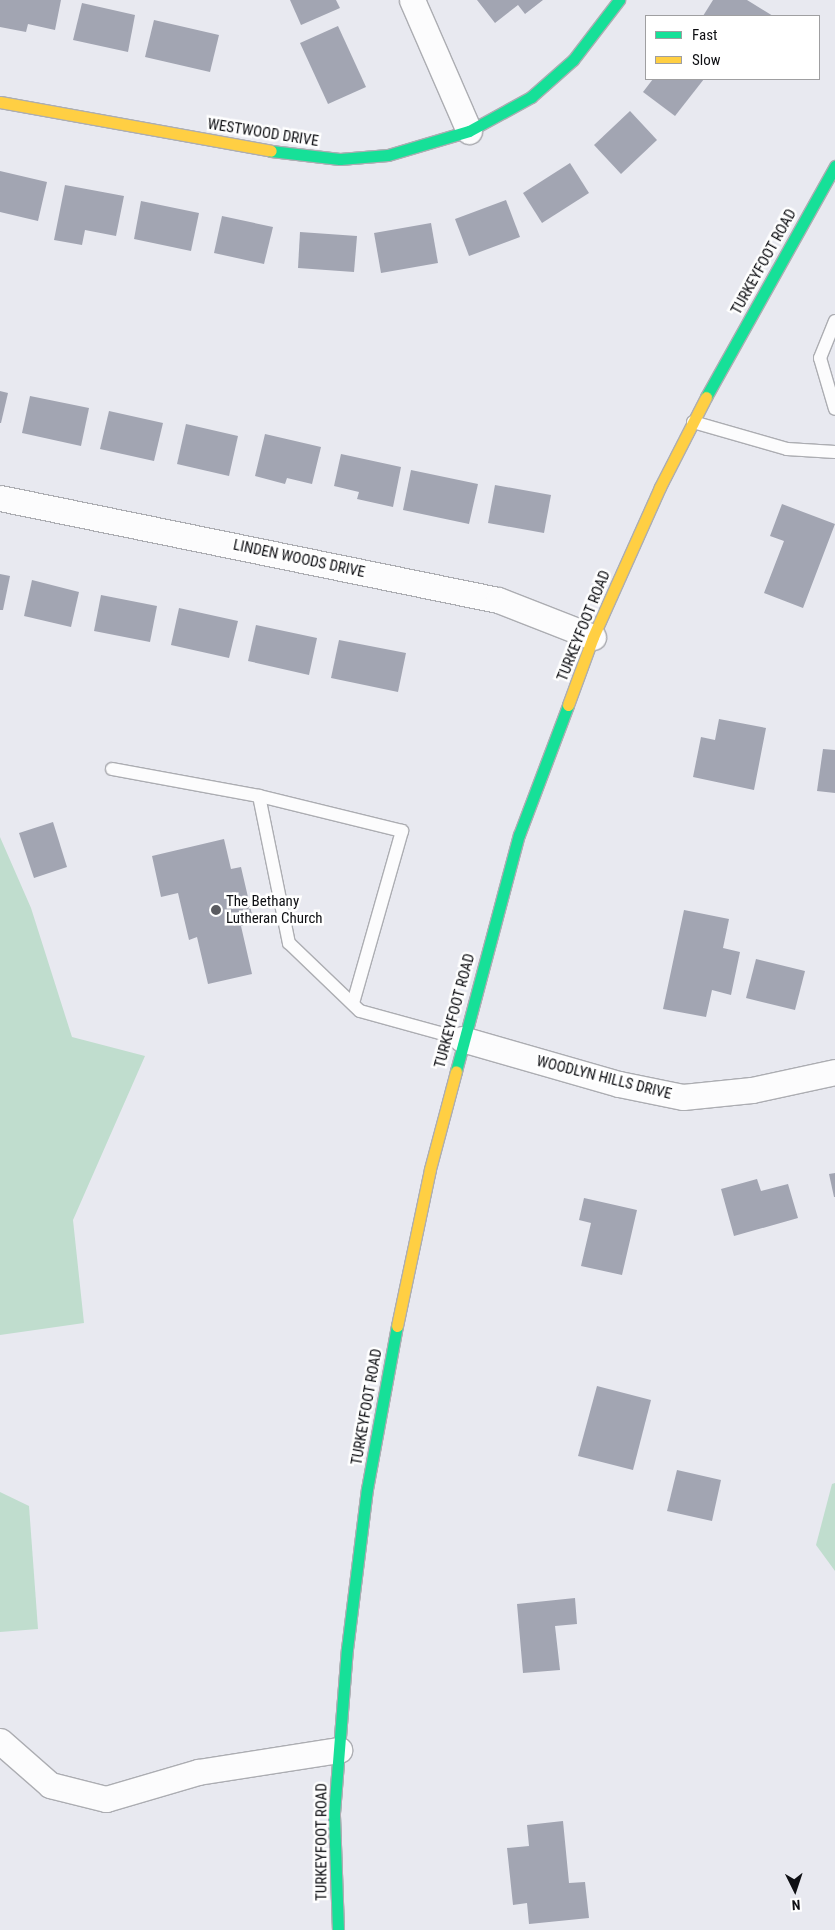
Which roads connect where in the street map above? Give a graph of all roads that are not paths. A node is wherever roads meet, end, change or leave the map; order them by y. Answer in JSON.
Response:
{"nodes":[{"id":1,"x":412,"y":0,"type":"edge"},
{"id":2,"x":619,"y":0,"type":"edge"},
{"id":3,"x":0,"y":102,"type":"edge"},
{"id":4,"x":469,"y":131,"type":"junction"},
{"id":5,"x":835,"y":166,"type":"edge"},
{"id":6,"x":835,"y":321,"type":"edge"},
{"id":7,"x":835,"y":409,"type":"edge"},
{"id":8,"x":693,"y":422,"type":"junction"},
{"id":9,"x":835,"y":452,"type":"edge"},
{"id":10,"x":0,"y":498,"type":"edge"},
{"id":11,"x":593,"y":637,"type":"junction"},
{"id":12,"x":112,"y":769,"type":"dead end"},
{"id":13,"x":259,"y":796,"type":"junction"},
{"id":14,"x":353,"y":1004,"type":"junction"},
{"id":15,"x":462,"y":1039,"type":"junction"},
{"id":16,"x":835,"y":1072,"type":"edge"},
{"id":17,"x":0,"y":1741,"type":"edge"},
{"id":18,"x":339,"y":1750,"type":"junction"},
{"id":19,"x":338,"y":1930,"type":"edge"}],
"edges":[{"from":1,"to":4,"type":"street"},
{"from":2,"to":4,"type":"main road","name":"WESTWOOD DRIVE"},
{"from":3,"to":4,"type":"main road","name":"WESTWOOD DRIVE"},
{"from":5,"to":8,"type":"main road","name":"TURKEYFOOT ROAD"},
{"from":6,"to":7,"type":"lane"},
{"from":8,"to":9,"type":"lane"},
{"from":8,"to":11,"type":"main road","name":"TURKEYFOOT ROAD"},
{"from":10,"to":11,"type":"street","name":"LINDEN WOODS DRIVE"},
{"from":11,"to":15,"type":"main road","name":"TURKEYFOOT ROAD"},
{"from":12,"to":13,"type":"lane"},
{"from":13,"to":14,"type":"lane"},
{"from":13,"to":14,"type":"lane"},
{"from":14,"to":15,"type":"lane"},
{"from":15,"to":16,"type":"street","name":"WOODLYN HILLS DRIVE"},
{"from":15,"to":18,"type":"main road","name":"TURKEYFOOT ROAD"},
{"from":17,"to":18,"type":"street"},
{"from":18,"to":19,"type":"main road","name":"TURKEYFOOT ROAD"}]}
